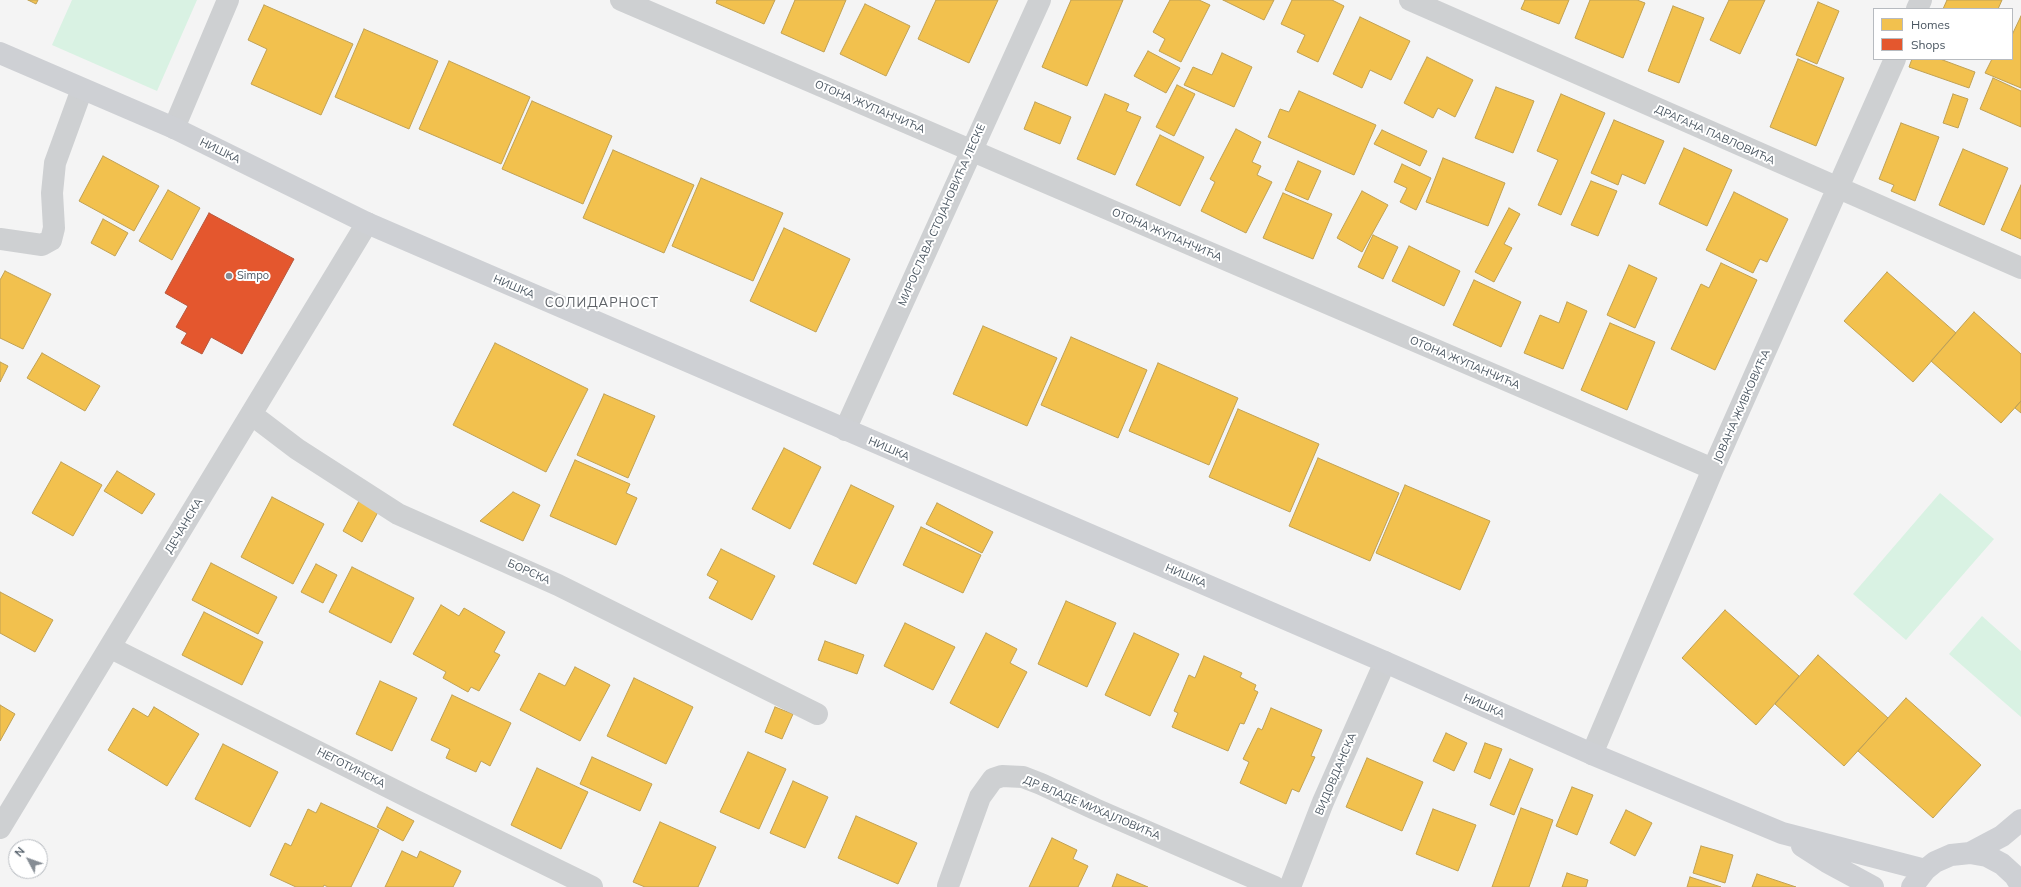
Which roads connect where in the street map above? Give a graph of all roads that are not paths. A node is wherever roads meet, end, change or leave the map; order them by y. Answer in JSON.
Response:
{"nodes":[{"id":1,"x":228,"y":0,"type":"edge"},
{"id":2,"x":621,"y":0,"type":"edge"},
{"id":3,"x":1040,"y":0,"type":"edge"},
{"id":4,"x":1410,"y":0,"type":"edge"},
{"id":5,"x":0,"y":53,"type":"edge"},
{"id":6,"x":1895,"y":60,"type":"edge"},
{"id":7,"x":82,"y":89,"type":"junction"},
{"id":8,"x":174,"y":128,"type":"junction"},
{"id":9,"x":971,"y":150,"type":"junction"},
{"id":10,"x":1838,"y":189,"type":"junction"},
{"id":11,"x":367,"y":223,"type":"junction"},
{"id":12,"x":0,"y":239,"type":"edge"},
{"id":13,"x":2021,"y":268,"type":"edge"},
{"id":14,"x":251,"y":414,"type":"junction"},
{"id":15,"x":845,"y":430,"type":"junction"},
{"id":16,"x":1714,"y":469,"type":"junction"},
{"id":17,"x":111,"y":648,"type":"junction"},
{"id":18,"x":1385,"y":662,"type":"junction"},
{"id":19,"x":817,"y":714,"type":"dead end"},
{"id":20,"x":1592,"y":754,"type":"junction"},
{"id":21,"x":2021,"y":820,"type":"edge"},
{"id":22,"x":0,"y":828,"type":"edge"},
{"id":23,"x":1782,"y":833,"type":"junction"},
{"id":24,"x":1970,"y":853,"type":"junction"},
{"id":25,"x":1827,"y":862,"type":"junction"},
{"id":26,"x":1918,"y":879,"type":"edge"},
{"id":27,"x":948,"y":886,"type":"edge"},
{"id":28,"x":2021,"y":886,"type":"edge"},
{"id":29,"x":592,"y":887,"type":"edge"},
{"id":30,"x":1275,"y":887,"type":"edge"},
{"id":31,"x":1290,"y":887,"type":"edge"},
{"id":32,"x":1843,"y":887,"type":"edge"},
{"id":33,"x":1873,"y":887,"type":"edge"}],
"edges":[{"from":1,"to":8,"type":"street"},
{"from":2,"to":9,"type":"street","name":"ОТОНА ЖУПАНЧИЋА"},
{"from":3,"to":9,"type":"street","name":"МИРОСЛАВА СТОЈАНОВИЋА ЛЕСКЕ"},
{"from":4,"to":10,"type":"street","name":"ДРАГАНА ПАВЛОВИЋА"},
{"from":5,"to":7,"type":"main road","name":"НИШКА"},
{"from":6,"to":10,"type":"street","name":"ЈОВАНА ЖИВКОВИЋА"},
{"from":7,"to":8,"type":"main road","name":"НИШКА"},
{"from":7,"to":12,"type":"street"},
{"from":8,"to":11,"type":"main road","name":"НИШКА"},
{"from":9,"to":15,"type":"street","name":"МИРОСЛАВА СТОЈАНОВИЋА ЛЕСКЕ"},
{"from":9,"to":16,"type":"street","name":"ОТОНА ЖУПАНЧИЋА"},
{"from":10,"to":13,"type":"street","name":"ДРАГАНА ПАВЛОВИЋА"},
{"from":10,"to":16,"type":"street","name":"ЈОВАНА ЖИВКОВИЋА"},
{"from":11,"to":14,"type":"street","name":"ДЕЧАНСКА"},
{"from":11,"to":15,"type":"main road","name":"НИШКА"},
{"from":14,"to":17,"type":"street","name":"ДЕЧАНСКА"},
{"from":14,"to":19,"type":"street","name":"БОРСКА"},
{"from":15,"to":18,"type":"main road","name":"НИШКА"},
{"from":16,"to":20,"type":"street","name":"ЈОВАНА ЖИВКОВИЋА"},
{"from":17,"to":22,"type":"street","name":"ДЕЧАНСКА"},
{"from":17,"to":29,"type":"street","name":"НЕГОТИНСКА"},
{"from":18,"to":20,"type":"main road","name":"НИШКА"},
{"from":18,"to":31,"type":"street","name":"ВИДОВДАНСКА"},
{"from":20,"to":23,"type":"main road","name":"НИШКА"},
{"from":21,"to":24,"type":"main road"},
{"from":23,"to":25,"type":"main road"},
{"from":23,"to":26,"type":"main road"},
{"from":24,"to":26,"type":"main road"},
{"from":24,"to":28,"type":"main road"},
{"from":25,"to":32,"type":"main road"},
{"from":25,"to":33,"type":"main road"},
{"from":27,"to":30,"type":"street","name":"ДР ВЛАДЕ МИХАЈЛОВИЋА"}]}
